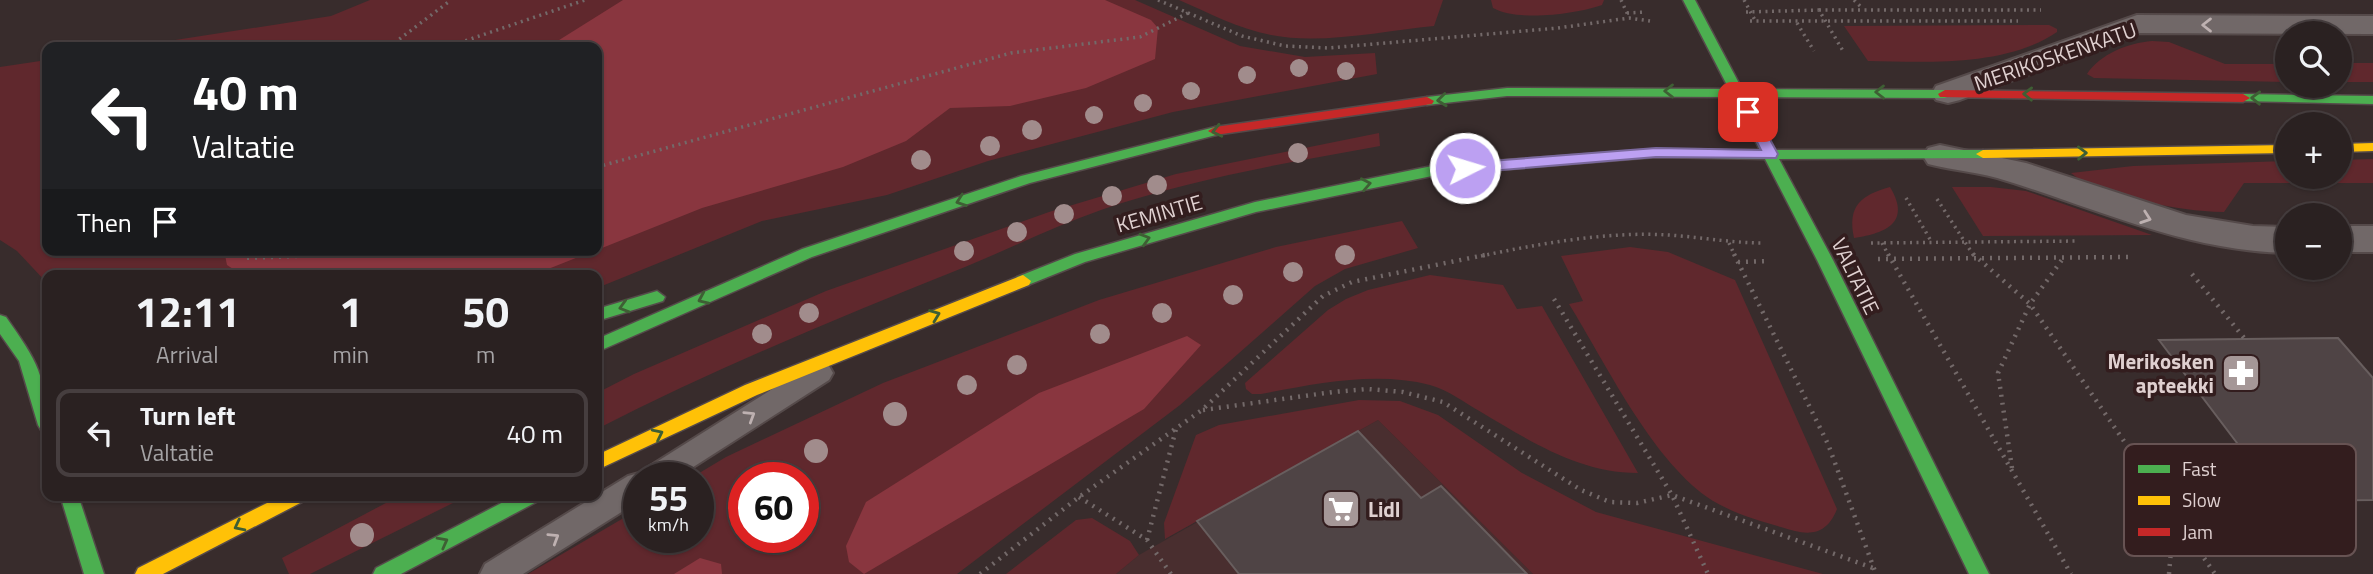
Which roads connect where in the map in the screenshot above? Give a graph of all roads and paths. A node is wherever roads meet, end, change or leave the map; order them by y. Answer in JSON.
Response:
{"nodes":[{"id":1,"x":451,"y":0,"type":"edge"},
{"id":2,"x":585,"y":0,"type":"edge"},
{"id":3,"x":1158,"y":0,"type":"edge"},
{"id":4,"x":1621,"y":0,"type":"edge"},
{"id":5,"x":1689,"y":0,"type":"edge"},
{"id":6,"x":1744,"y":0,"type":"edge"},
{"id":7,"x":1854,"y":0,"type":"edge"},
{"id":8,"x":1819,"y":9,"type":"junction"},
{"id":9,"x":1863,"y":10,"type":"junction"},
{"id":10,"x":2041,"y":10,"type":"dead end"},
{"id":11,"x":1650,"y":12,"type":"dead end"},
{"id":12,"x":1751,"y":12,"type":"junction"},
{"id":13,"x":1188,"y":13,"type":"junction"},
{"id":14,"x":1740,"y":13,"type":"dead end"},
{"id":15,"x":1628,"y":15,"type":"junction"},
{"id":16,"x":1650,"y":21,"type":"dead end"},
{"id":17,"x":1744,"y":21,"type":"dead end"},
{"id":18,"x":1756,"y":22,"type":"junction"},
{"id":19,"x":1796,"y":22,"type":"junction"},
{"id":20,"x":1827,"y":22,"type":"junction"},
{"id":21,"x":2022,"y":22,"type":"dead end"},
{"id":22,"x":2373,"y":25,"type":"edge"},
{"id":23,"x":396,"y":42,"type":"edge"},
{"id":24,"x":462,"y":42,"type":"edge"},
{"id":25,"x":1820,"y":61,"type":"dead end"},
{"id":26,"x":1848,"y":61,"type":"dead end"},
{"id":27,"x":1737,"y":91,"type":"junction"},
{"id":28,"x":1948,"y":93,"type":"junction"},
{"id":29,"x":2373,"y":100,"type":"edge"},
{"id":30,"x":2373,"y":147,"type":"edge"},
{"id":31,"x":2352,"y":148,"type":"edge"},
{"id":32,"x":2275,"y":149,"type":"edge"},
{"id":33,"x":1771,"y":154,"type":"junction"},
{"id":34,"x":1940,"y":156,"type":"junction"},
{"id":35,"x":602,"y":166,"type":"edge"},
{"id":36,"x":1900,"y":187,"type":"dead end"},
{"id":37,"x":1936,"y":197,"type":"dead end"},
{"id":38,"x":2275,"y":239,"type":"edge"},
{"id":39,"x":2352,"y":239,"type":"edge"},
{"id":40,"x":2373,"y":239,"type":"edge"},
{"id":41,"x":1729,"y":243,"type":"junction"},
{"id":42,"x":1752,"y":243,"type":"dead end"},
{"id":43,"x":1869,"y":243,"type":"dead end"},
{"id":44,"x":1881,"y":243,"type":"junction"},
{"id":45,"x":807,"y":253,"type":"junction"},
{"id":46,"x":243,"y":256,"type":"edge"},
{"id":47,"x":298,"y":256,"type":"edge"},
{"id":48,"x":2064,"y":256,"type":"junction"},
{"id":49,"x":1975,"y":257,"type":"junction"},
{"id":50,"x":2136,"y":257,"type":"dead end"},
{"id":51,"x":1891,"y":258,"type":"junction"},
{"id":52,"x":1864,"y":259,"type":"dead end"},
{"id":53,"x":1769,"y":261,"type":"dead end"},
{"id":54,"x":1738,"y":262,"type":"junction"},
{"id":55,"x":2186,"y":266,"type":"dead end"},
{"id":56,"x":1554,"y":299,"type":"dead end"},
{"id":57,"x":2030,"y":304,"type":"junction"},
{"id":58,"x":602,"y":314,"type":"edge"},
{"id":59,"x":0,"y":321,"type":"edge"},
{"id":60,"x":2245,"y":339,"type":"dead end"},
{"id":61,"x":872,"y":340,"type":"junction"},
{"id":62,"x":602,"y":344,"type":"edge"},
{"id":63,"x":26,"y":360,"type":"junction"},
{"id":64,"x":42,"y":368,"type":"edge"},
{"id":65,"x":42,"y":410,"type":"edge"},
{"id":66,"x":1202,"y":410,"type":"junction"},
{"id":67,"x":1176,"y":428,"type":"junction"},
{"id":68,"x":2126,"y":444,"type":"edge"},
{"id":69,"x":602,"y":461,"type":"edge"},
{"id":70,"x":677,"y":462,"type":"edge"},
{"id":71,"x":2013,"y":472,"type":"junction"},
{"id":72,"x":623,"y":495,"type":"edge"},
{"id":73,"x":1672,"y":495,"type":"junction"},
{"id":74,"x":1079,"y":497,"type":"junction"},
{"id":75,"x":71,"y":501,"type":"edge"},
{"id":76,"x":288,"y":501,"type":"edge"},
{"id":77,"x":523,"y":501,"type":"edge"},
{"id":78,"x":1147,"y":540,"type":"junction"},
{"id":79,"x":2170,"y":556,"type":"edge"},
{"id":80,"x":2203,"y":556,"type":"edge"},
{"id":81,"x":1874,"y":571,"type":"edge"},
{"id":82,"x":94,"y":574,"type":"edge"},
{"id":83,"x":145,"y":574,"type":"edge"},
{"id":84,"x":383,"y":574,"type":"edge"},
{"id":85,"x":496,"y":574,"type":"edge"},
{"id":86,"x":980,"y":574,"type":"edge"},
{"id":87,"x":1171,"y":574,"type":"edge"},
{"id":88,"x":1709,"y":574,"type":"edge"},
{"id":89,"x":1979,"y":574,"type":"edge"},
{"id":90,"x":2071,"y":574,"type":"edge"},
{"id":91,"x":2169,"y":574,"type":"edge"},
{"id":92,"x":2215,"y":574,"type":"edge"}],
"edges":[{"from":1,"to":23,"type":"path"},
{"from":2,"to":24,"type":"path"},
{"from":3,"to":13,"type":"path"},
{"from":4,"to":15,"type":"path"},
{"from":5,"to":27,"type":"main road","name":"VALTATIE"},
{"from":6,"to":12,"type":"path"},
{"from":7,"to":9,"type":"path"},
{"from":8,"to":9,"type":"path"},
{"from":8,"to":12,"type":"path"},
{"from":8,"to":20,"type":"path"},
{"from":9,"to":10,"type":"path"},
{"from":11,"to":15,"type":"path"},
{"from":12,"to":14,"type":"path"},
{"from":12,"to":18,"type":"path"},
{"from":13,"to":15,"type":"path"},
{"from":13,"to":35,"type":"path"},
{"from":15,"to":16,"type":"path"},
{"from":17,"to":18,"type":"path"},
{"from":18,"to":19,"type":"path"},
{"from":19,"to":20,"type":"path"},
{"from":19,"to":25,"type":"path"},
{"from":20,"to":21,"type":"path"},
{"from":20,"to":26,"type":"path"},
{"from":22,"to":28,"type":"street","name":"MERIKOSKENKATU","one_way":true},
{"from":28,"to":27,"type":"main road","name":"MERIKOSKENKATU","one_way":true},
{"from":27,"to":33,"type":"main road","name":"VALTATIE"},
{"from":27,"to":45,"type":"main road","one_way":true},
{"from":29,"to":28,"type":"main road","name":"MERIKOSKENKATU","one_way":true},
{"from":30,"to":31,"type":"main road"},
{"from":34,"to":32,"type":"main road","one_way":true},
{"from":33,"to":34,"type":"main road"},
{"from":61,"to":33,"type":"main road","name":"KEMINTIE","one_way":true},
{"from":33,"to":89,"type":"main road","name":"VALTATIE"},
{"from":34,"to":38,"type":"street","one_way":true},
{"from":36,"to":44,"type":"path"},
{"from":37,"to":49,"type":"path"},
{"from":39,"to":40,"type":"street"},
{"from":41,"to":42,"type":"path"},
{"from":41,"to":54,"type":"path"},
{"from":41,"to":66,"type":"path"},
{"from":43,"to":44,"type":"path"},
{"from":44,"to":51,"type":"path"},
{"from":45,"to":58,"type":"main road","one_way":true},
{"from":45,"to":62,"type":"main road","one_way":true},
{"from":46,"to":47,"type":"path"},
{"from":48,"to":49,"type":"path"},
{"from":48,"to":50,"type":"path"},
{"from":48,"to":57,"type":"path"},
{"from":49,"to":51,"type":"path"},
{"from":49,"to":57,"type":"path"},
{"from":51,"to":52,"type":"path"},
{"from":51,"to":71,"type":"path"},
{"from":53,"to":54,"type":"path"},
{"from":54,"to":81,"type":"path"},
{"from":55,"to":60,"type":"path"},
{"from":56,"to":73,"type":"path"},
{"from":57,"to":68,"type":"path"},
{"from":57,"to":71,"type":"path"},
{"from":59,"to":63,"type":"main road"},
{"from":69,"to":61,"type":"main road","name":"KEMINTIE","one_way":true},
{"from":70,"to":61,"type":"lane","one_way":true},
{"from":63,"to":64,"type":"main road"},
{"from":63,"to":65,"type":"main road"},
{"from":66,"to":67,"type":"path"},
{"from":66,"to":73,"type":"path"},
{"from":67,"to":74,"type":"path"},
{"from":67,"to":78,"type":"path"},
{"from":71,"to":90,"type":"path"},
{"from":85,"to":72,"type":"lane","one_way":true},
{"from":73,"to":81,"type":"path"},
{"from":73,"to":88,"type":"path"},
{"from":74,"to":78,"type":"path"},
{"from":74,"to":86,"type":"path"},
{"from":75,"to":82,"type":"main road"},
{"from":76,"to":83,"type":"main road","one_way":true},
{"from":84,"to":77,"type":"main road","one_way":true},
{"from":78,"to":87,"type":"path"},
{"from":79,"to":91,"type":"path"},
{"from":80,"to":92,"type":"path"}]}
